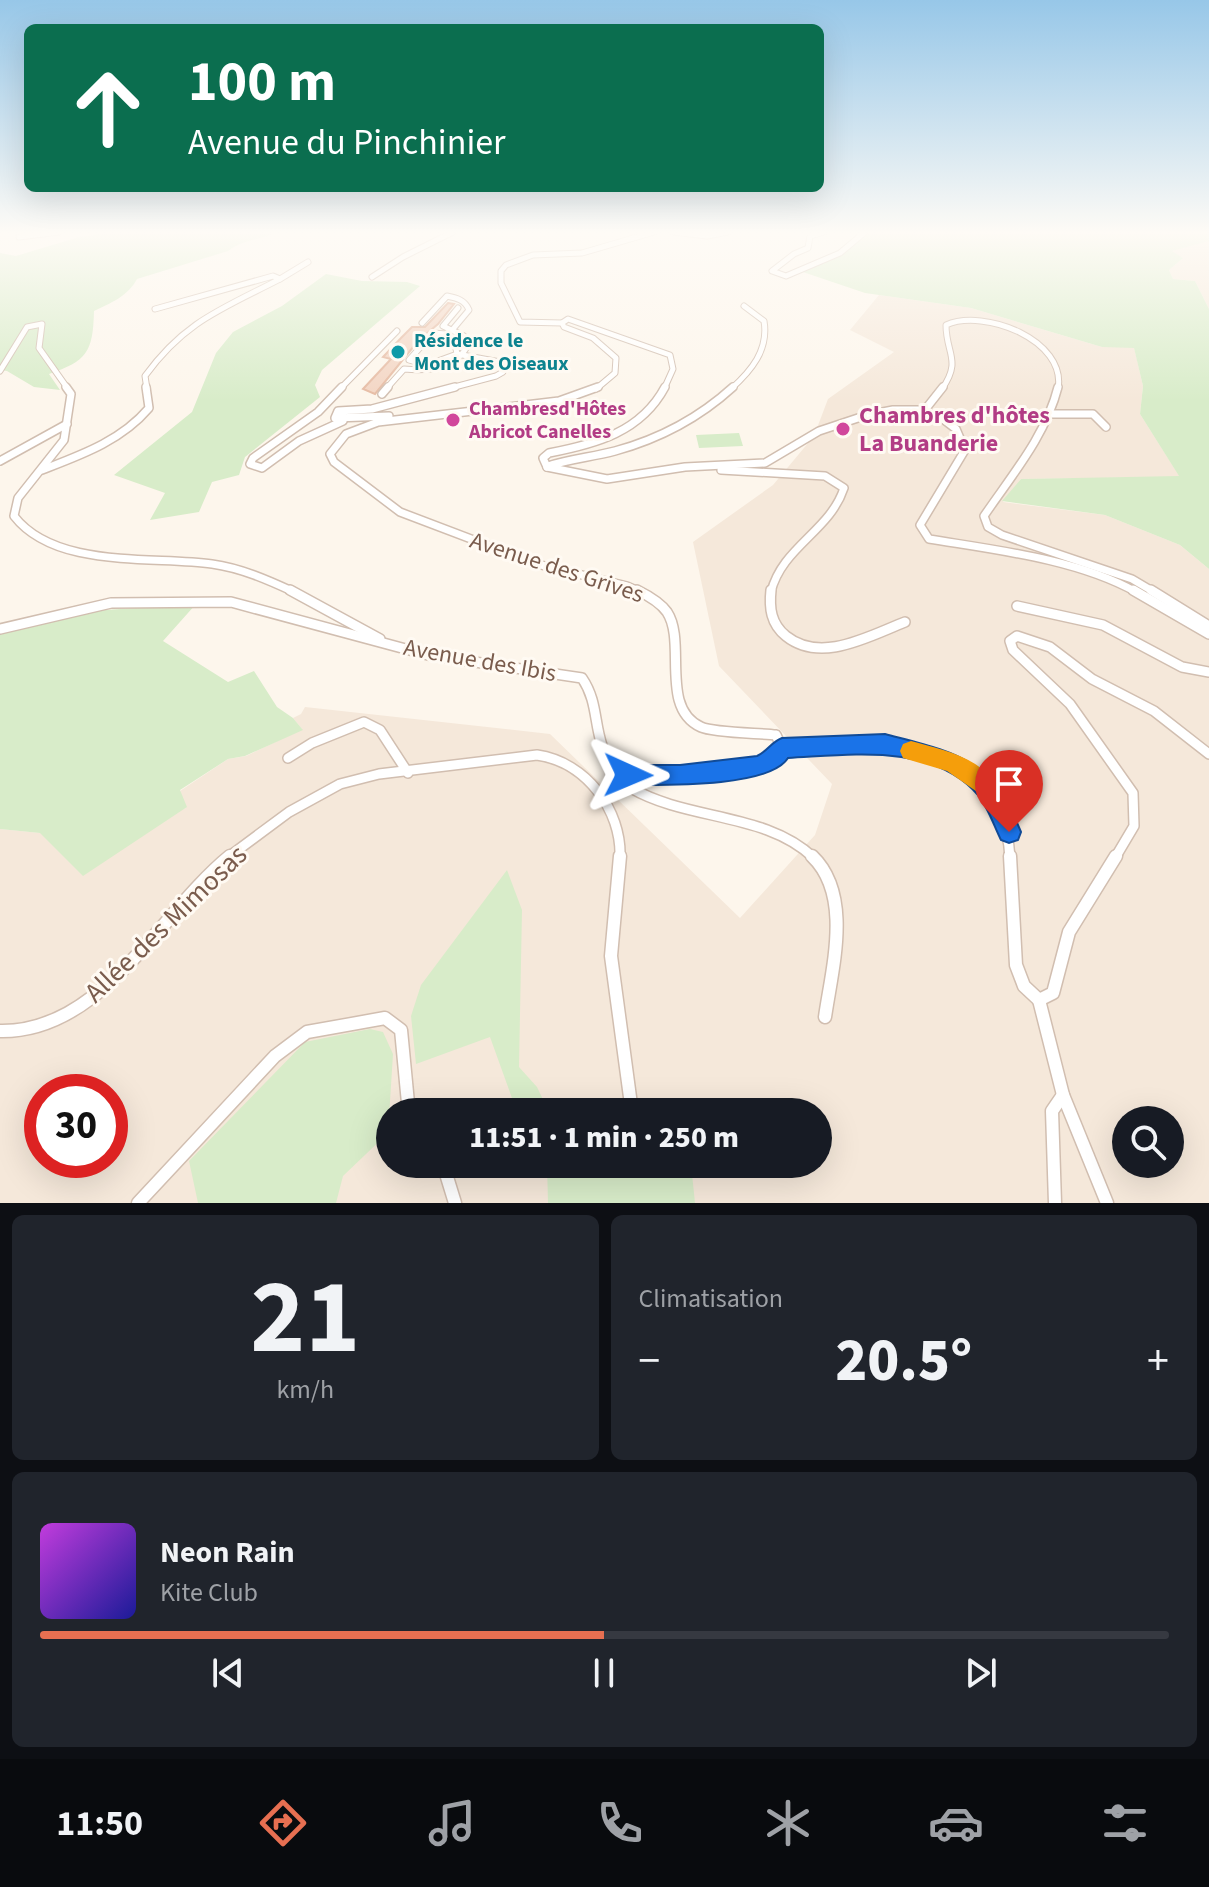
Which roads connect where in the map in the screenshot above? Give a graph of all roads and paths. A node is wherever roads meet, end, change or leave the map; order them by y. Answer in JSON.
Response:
{"nodes":[{"id":1,"x":230,"y":288,"type":"edge"},
{"id":2,"x":260,"y":288,"type":"edge"},
{"id":3,"x":504,"y":288,"type":"edge"},
{"id":4,"x":744,"y":306,"type":"dead end"},
{"id":5,"x":458,"y":308,"type":"dead end"},
{"id":6,"x":155,"y":309,"type":"dead end"},
{"id":7,"x":422,"y":323,"type":"dead end"},
{"id":8,"x":562,"y":323,"type":"junction"},
{"id":9,"x":453,"y":329,"type":"junction"},
{"id":10,"x":397,"y":331,"type":"dead end"},
{"id":11,"x":460,"y":355,"type":"junction"},
{"id":12,"x":0,"y":371,"type":"edge"},
{"id":13,"x":382,"y":394,"type":"dead end"},
{"id":14,"x":924,"y":411,"type":"junction"},
{"id":15,"x":1049,"y":414,"type":"junction"},
{"id":16,"x":410,"y":416,"type":"junction"},
{"id":17,"x":344,"y":420,"type":"junction"},
{"id":18,"x":67,"y":424,"type":"junction"},
{"id":19,"x":1106,"y":427,"type":"dead end"},
{"id":20,"x":0,"y":461,"type":"edge"},
{"id":21,"x":547,"y":467,"type":"junction"},
{"id":22,"x":680,"y":467,"type":"junction"},
{"id":23,"x":42,"y":470,"type":"junction"},
{"id":24,"x":1017,"y":606,"type":"dead end"},
{"id":25,"x":905,"y":622,"type":"dead end"},
{"id":26,"x":1209,"y":626,"type":"edge"},
{"id":27,"x":0,"y":629,"type":"edge"},
{"id":28,"x":1209,"y":634,"type":"edge"},
{"id":29,"x":387,"y":643,"type":"junction"},
{"id":30,"x":1209,"y":672,"type":"edge"},
{"id":31,"x":782,"y":748,"type":"junction"},
{"id":32,"x":1209,"y":754,"type":"edge"},
{"id":33,"x":288,"y":758,"type":"dead end"},
{"id":34,"x":408,"y":773,"type":"junction"},
{"id":35,"x":628,"y":775,"type":"junction"},
{"id":36,"x":1039,"y":1000,"type":"junction"},
{"id":37,"x":825,"y":1017,"type":"dead end"},
{"id":38,"x":0,"y":1031,"type":"edge"},
{"id":39,"x":1063,"y":1095,"type":"junction"},
{"id":40,"x":408,"y":1098,"type":"edge"},
{"id":41,"x":630,"y":1098,"type":"edge"},
{"id":42,"x":447,"y":1178,"type":"edge"},
{"id":43,"x":138,"y":1203,"type":"edge"},
{"id":44,"x":455,"y":1203,"type":"edge"},
{"id":45,"x":1055,"y":1203,"type":"edge"},
{"id":46,"x":1107,"y":1203,"type":"edge"}],
"edges":[{"from":1,"to":6,"type":"street"},
{"from":2,"to":23,"type":"street"},
{"from":3,"to":8,"type":"street"},
{"from":4,"to":21,"type":"street"},
{"from":5,"to":9,"type":"street"},
{"from":7,"to":9,"type":"street"},
{"from":8,"to":16,"type":"street"},
{"from":8,"to":21,"type":"street"},
{"from":9,"to":11,"type":"street"},
{"from":10,"to":17,"type":"street"},
{"from":11,"to":11,"type":"street"},
{"from":11,"to":13,"type":"street"},
{"from":11,"to":17,"type":"street"},
{"from":12,"to":18,"type":"street"},
{"from":14,"to":15,"type":"street"},
{"from":14,"to":22,"type":"street"},
{"from":14,"to":28,"type":"street"},
{"from":15,"to":19,"type":"street"},
{"from":15,"to":26,"type":"street"},
{"from":16,"to":17,"type":"street"},
{"from":16,"to":31,"type":"street","name":"Avenue des Grives"},
{"from":18,"to":20,"type":"street"},
{"from":18,"to":23,"type":"street"},
{"from":21,"to":22,"type":"street"},
{"from":22,"to":25,"type":"street"},
{"from":23,"to":29,"type":"street"},
{"from":24,"to":30,"type":"street"},
{"from":27,"to":29,"type":"street"},
{"from":29,"to":35,"type":"street","name":"Avenue des Ibis"},
{"from":31,"to":35,"type":"street"},
{"from":31,"to":36,"type":"street"},
{"from":32,"to":36,"type":"street"},
{"from":33,"to":34,"type":"street"},
{"from":34,"to":38,"type":"street","name":"Allée des Mimosas"},
{"from":34,"to":41,"type":"street","name":"Allée des Mimosas"},
{"from":35,"to":37,"type":"street"},
{"from":36,"to":39,"type":"street"},
{"from":39,"to":45,"type":"street"},
{"from":39,"to":46,"type":"street"},
{"from":40,"to":43,"type":"street"},
{"from":42,"to":44,"type":"street"}]}
